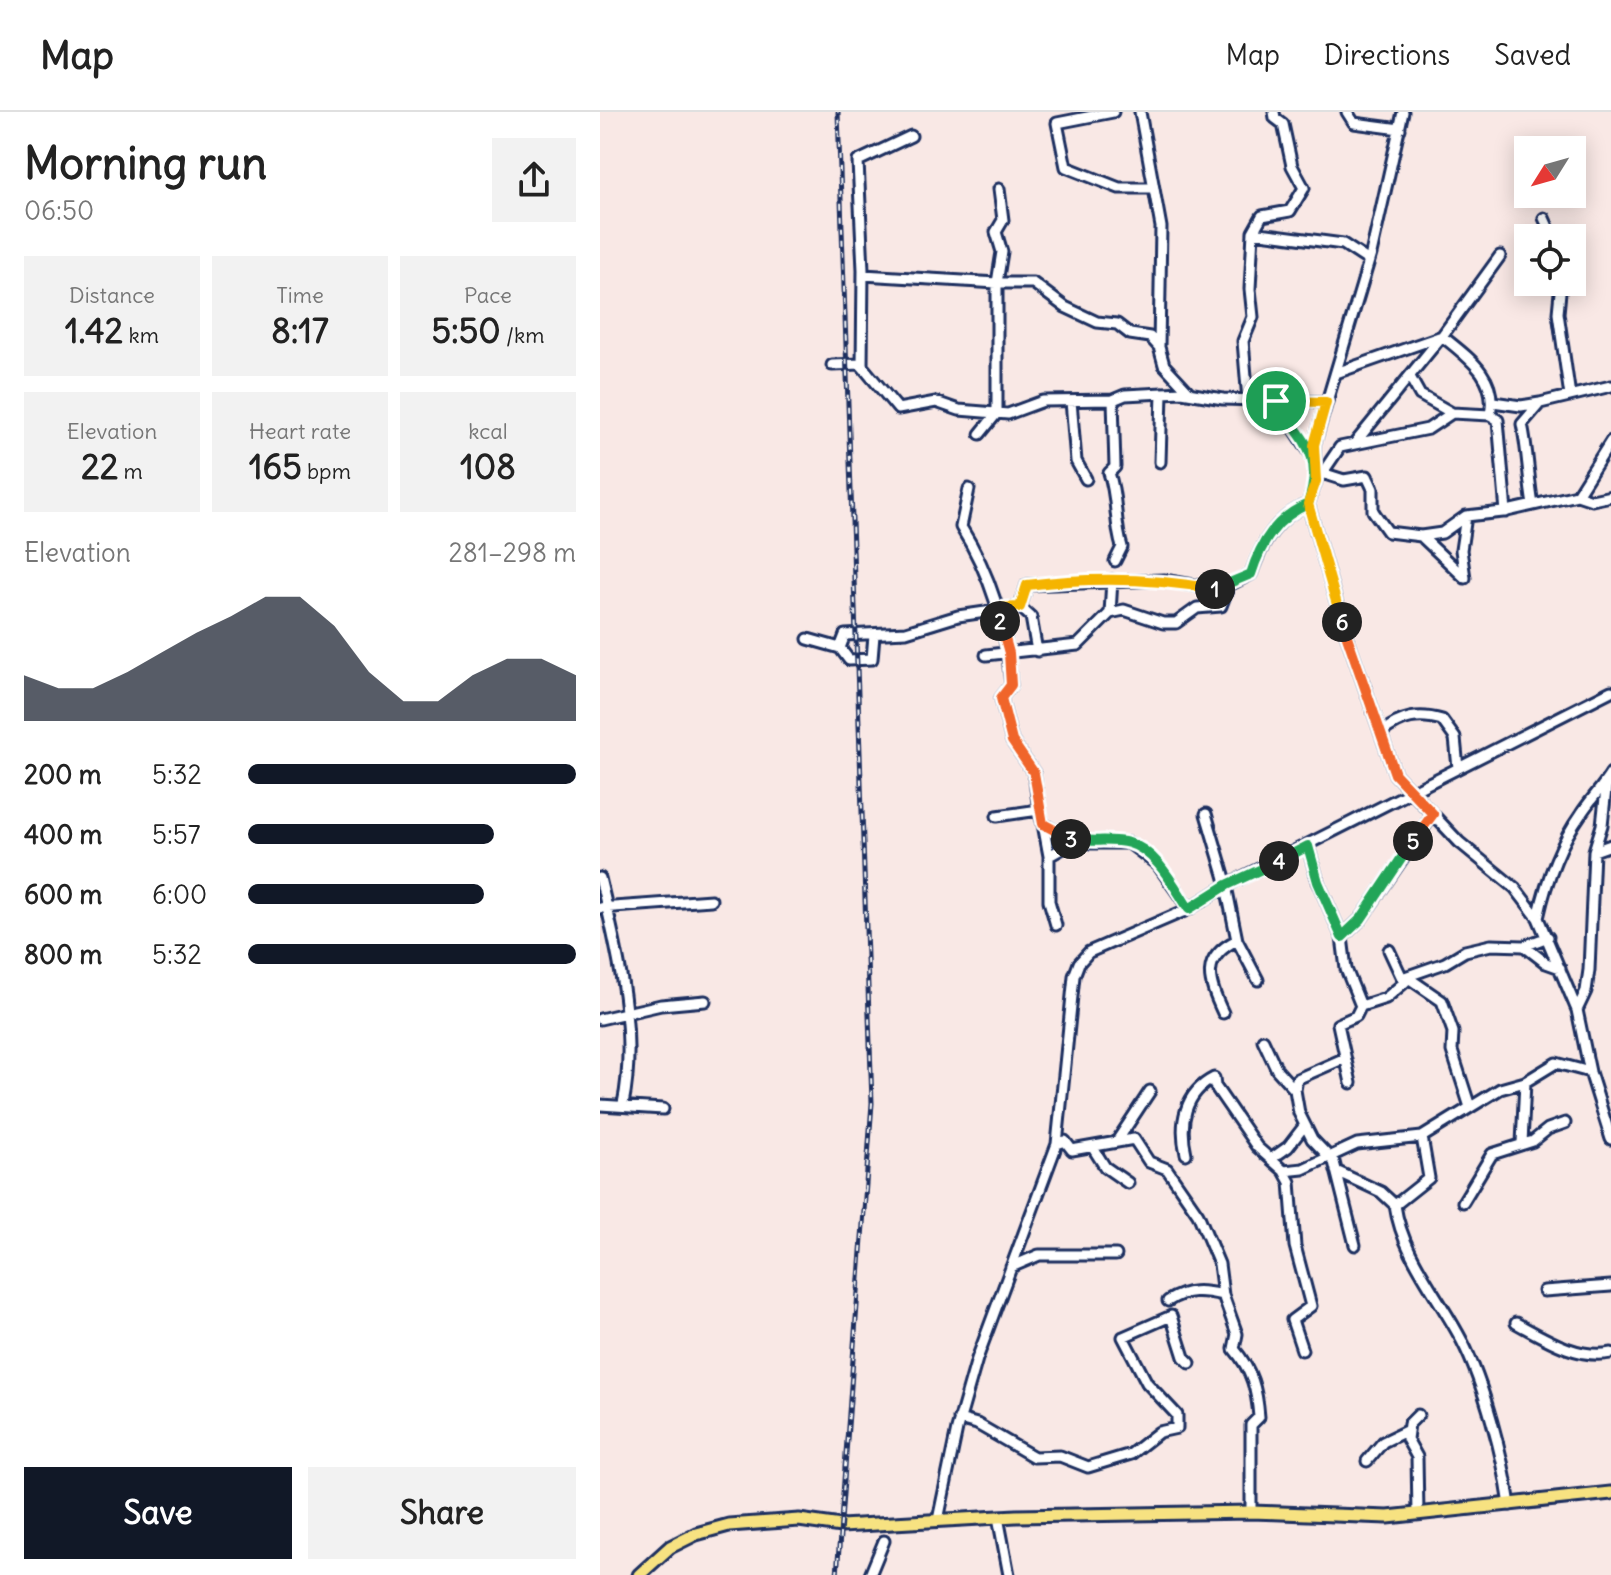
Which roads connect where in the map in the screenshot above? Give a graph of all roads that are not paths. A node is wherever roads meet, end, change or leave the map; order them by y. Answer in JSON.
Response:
{"nodes":[{"id":1,"x":1113,"y":112,"type":"edge"},
{"id":2,"x":1140,"y":112,"type":"edge"},
{"id":3,"x":1274,"y":112,"type":"edge"},
{"id":4,"x":1347,"y":112,"type":"edge"},
{"id":5,"x":1404,"y":114,"type":"edge"},
{"id":6,"x":1400,"y":129,"type":"junction"},
{"id":7,"x":911,"y":136,"type":"dead end"},
{"id":8,"x":1153,"y":188,"type":"junction"},
{"id":9,"x":999,"y":189,"type":"dead end"},
{"id":10,"x":1544,"y":218,"type":"dead end"},
{"id":11,"x":1547,"y":224,"type":"edge"},
{"id":12,"x":1253,"y":232,"type":"junction"},
{"id":13,"x":1500,"y":256,"type":"dead end"},
{"id":14,"x":1369,"y":261,"type":"junction"},
{"id":15,"x":863,"y":275,"type":"junction"},
{"id":16,"x":997,"y":283,"type":"junction"},
{"id":17,"x":1560,"y":296,"type":"edge"},
{"id":18,"x":1442,"y":336,"type":"junction"},
{"id":19,"x":1159,"y":347,"type":"junction"},
{"id":20,"x":862,"y":364,"type":"junction"},
{"id":21,"x":832,"y":365,"type":"dead end"},
{"id":22,"x":1336,"y":373,"type":"junction"},
{"id":23,"x":1410,"y":377,"type":"junction"},
{"id":24,"x":1611,"y":386,"type":"edge"},
{"id":25,"x":1162,"y":393,"type":"junction"},
{"id":26,"x":1189,"y":393,"type":"junction"},
{"id":27,"x":1570,"y":396,"type":"junction"},
{"id":28,"x":1113,"y":400,"type":"junction"},
{"id":29,"x":1248,"y":400,"type":"junction"},
{"id":30,"x":1071,"y":401,"type":"junction"},
{"id":31,"x":1276,"y":401,"type":"junction"},
{"id":32,"x":1326,"y":402,"type":"junction"},
{"id":33,"x":1493,"y":402,"type":"junction"},
{"id":34,"x":1540,"y":403,"type":"junction"},
{"id":35,"x":997,"y":413,"type":"junction"},
{"id":36,"x":1452,"y":413,"type":"junction"},
{"id":37,"x":1490,"y":415,"type":"junction"},
{"id":38,"x":980,"y":434,"type":"dead end"},
{"id":39,"x":1611,"y":441,"type":"edge"},
{"id":40,"x":1355,"y":443,"type":"junction"},
{"id":41,"x":1315,"y":460,"type":"junction"},
{"id":42,"x":1160,"y":462,"type":"dead end"},
{"id":43,"x":1319,"y":477,"type":"junction"},
{"id":44,"x":1086,"y":479,"type":"dead end"},
{"id":45,"x":969,"y":489,"type":"dead end"},
{"id":46,"x":1577,"y":495,"type":"junction"},
{"id":47,"x":1611,"y":496,"type":"edge"},
{"id":48,"x":1308,"y":504,"type":"junction"},
{"id":49,"x":1533,"y":505,"type":"junction"},
{"id":50,"x":1506,"y":512,"type":"junction"},
{"id":51,"x":1466,"y":516,"type":"junction"},
{"id":52,"x":1421,"y":536,"type":"junction"},
{"id":53,"x":1115,"y":561,"type":"dead end"},
{"id":54,"x":1112,"y":580,"type":"junction"},
{"id":55,"x":1229,"y":585,"type":"junction"},
{"id":56,"x":1020,"y":607,"type":"junction"},
{"id":57,"x":997,"y":608,"type":"junction"},
{"id":58,"x":1110,"y":613,"type":"junction"},
{"id":59,"x":874,"y":635,"type":"junction"},
{"id":60,"x":808,"y":639,"type":"dead end"},
{"id":61,"x":840,"y":648,"type":"junction"},
{"id":62,"x":1037,"y":651,"type":"junction"},
{"id":63,"x":1009,"y":653,"type":"junction"},
{"id":64,"x":986,"y":655,"type":"dead end"},
{"id":65,"x":1611,"y":691,"type":"edge"},
{"id":66,"x":1382,"y":732,"type":"junction"},
{"id":67,"x":1458,"y":768,"type":"junction"},
{"id":68,"x":1609,"y":777,"type":"edge"},
{"id":69,"x":1411,"y":792,"type":"junction"},
{"id":70,"x":1039,"y":810,"type":"junction"},
{"id":71,"x":1206,"y":814,"type":"dead end"},
{"id":72,"x":1433,"y":814,"type":"junction"},
{"id":73,"x":997,"y":816,"type":"dead end"},
{"id":74,"x":1043,"y":824,"type":"junction"},
{"id":75,"x":1069,"y":839,"type":"junction"},
{"id":76,"x":1611,"y":845,"type":"edge"},
{"id":77,"x":1308,"y":846,"type":"junction"},
{"id":78,"x":1594,"y":851,"type":"junction"},
{"id":79,"x":1049,"y":856,"type":"junction"},
{"id":80,"x":600,"y":878,"type":"edge"},
{"id":81,"x":1227,"y":886,"type":"junction"},
{"id":82,"x":711,"y":900,"type":"dead end"},
{"id":83,"x":603,"y":907,"type":"edge"},
{"id":84,"x":1189,"y":909,"type":"junction"},
{"id":85,"x":1538,"y":918,"type":"junction"},
{"id":86,"x":1056,"y":925,"type":"dead end"},
{"id":87,"x":1342,"y":937,"type":"junction"},
{"id":88,"x":1548,"y":937,"type":"junction"},
{"id":89,"x":1237,"y":940,"type":"junction"},
{"id":90,"x":1524,"y":946,"type":"junction"},
{"id":91,"x":1389,"y":950,"type":"dead end"},
{"id":92,"x":1560,"y":968,"type":"junction"},
{"id":93,"x":1405,"y":978,"type":"junction"},
{"id":94,"x":1258,"y":980,"type":"dead end"},
{"id":95,"x":705,"y":1001,"type":"dead end"},
{"id":96,"x":1361,"y":1006,"type":"junction"},
{"id":97,"x":1577,"y":1010,"type":"junction"},
{"id":98,"x":625,"y":1013,"type":"junction"},
{"id":99,"x":1223,"y":1013,"type":"dead end"},
{"id":100,"x":600,"y":1019,"type":"edge"},
{"id":101,"x":1263,"y":1040,"type":"dead end"},
{"id":102,"x":1345,"y":1058,"type":"junction"},
{"id":103,"x":1590,"y":1072,"type":"junction"},
{"id":104,"x":1525,"y":1082,"type":"junction"},
{"id":105,"x":1351,"y":1083,"type":"dead end"},
{"id":106,"x":1295,"y":1090,"type":"junction"},
{"id":107,"x":1150,"y":1091,"type":"dead end"},
{"id":108,"x":623,"y":1104,"type":"junction"},
{"id":109,"x":600,"y":1105,"type":"edge"},
{"id":110,"x":1470,"y":1107,"type":"junction"},
{"id":111,"x":663,"y":1109,"type":"dead end"},
{"id":112,"x":1565,"y":1123,"type":"dead end"},
{"id":113,"x":1305,"y":1125,"type":"junction"},
{"id":114,"x":1422,"y":1137,"type":"junction"},
{"id":115,"x":1611,"y":1139,"type":"edge"},
{"id":116,"x":1117,"y":1141,"type":"junction"},
{"id":117,"x":1522,"y":1143,"type":"junction"},
{"id":118,"x":1057,"y":1144,"type":"junction"},
{"id":119,"x":1093,"y":1148,"type":"junction"},
{"id":120,"x":1186,"y":1154,"type":"dead end"},
{"id":121,"x":1326,"y":1156,"type":"junction"},
{"id":122,"x":1271,"y":1159,"type":"junction"},
{"id":123,"x":1284,"y":1171,"type":"junction"},
{"id":124,"x":1336,"y":1171,"type":"junction"},
{"id":125,"x":1128,"y":1183,"type":"dead end"},
{"id":126,"x":1463,"y":1202,"type":"dead end"},
{"id":127,"x":1395,"y":1205,"type":"junction"},
{"id":128,"x":1355,"y":1245,"type":"dead end"},
{"id":129,"x":1116,"y":1255,"type":"dead end"},
{"id":130,"x":1011,"y":1267,"type":"junction"},
{"id":131,"x":1611,"y":1286,"type":"edge"},
{"id":132,"x":1544,"y":1291,"type":"dead end"},
{"id":133,"x":1223,"y":1295,"type":"junction"},
{"id":134,"x":1168,"y":1301,"type":"dead end"},
{"id":135,"x":1516,"y":1323,"type":"dead end"},
{"id":136,"x":1302,"y":1350,"type":"dead end"},
{"id":137,"x":1611,"y":1353,"type":"edge"},
{"id":138,"x":1190,"y":1363,"type":"dead end"},
{"id":139,"x":1418,"y":1415,"type":"dead end"},
{"id":140,"x":959,"y":1419,"type":"junction"},
{"id":141,"x":1408,"y":1430,"type":"junction"},
{"id":142,"x":1367,"y":1461,"type":"dead end"},
{"id":143,"x":1611,"y":1493,"type":"edge"},
{"id":144,"x":1510,"y":1505,"type":"junction"},
{"id":145,"x":1251,"y":1512,"type":"junction"},
{"id":146,"x":1418,"y":1514,"type":"junction"},
{"id":147,"x":998,"y":1517,"type":"junction"},
{"id":148,"x":938,"y":1520,"type":"junction"},
{"id":149,"x":884,"y":1541,"type":"dead end"},
{"id":150,"x":639,"y":1575,"type":"edge"},
{"id":151,"x":870,"y":1575,"type":"edge"},
{"id":152,"x":1009,"y":1575,"type":"edge"}],
"edges":[{"from":1,"to":8,"type":"street"},
{"from":2,"to":8,"type":"street"},
{"from":3,"to":12,"type":"street"},
{"from":4,"to":6,"type":"street"},
{"from":5,"to":6,"type":"street"},
{"from":6,"to":14,"type":"street"},
{"from":7,"to":15,"type":"street"},
{"from":8,"to":19,"type":"street"},
{"from":9,"to":16,"type":"street"},
{"from":10,"to":11,"type":"street"},
{"from":12,"to":14,"type":"street"},
{"from":12,"to":29,"type":"street"},
{"from":13,"to":18,"type":"street"},
{"from":14,"to":22,"type":"street"},
{"from":15,"to":16,"type":"street"},
{"from":15,"to":20,"type":"street"},
{"from":16,"to":19,"type":"street"},
{"from":16,"to":35,"type":"street"},
{"from":17,"to":27,"type":"street"},
{"from":18,"to":22,"type":"street"},
{"from":18,"to":23,"type":"street"},
{"from":18,"to":33,"type":"street"},
{"from":19,"to":26,"type":"street"},
{"from":20,"to":21,"type":"street"},
{"from":20,"to":35,"type":"street"},
{"from":22,"to":32,"type":"street"},
{"from":23,"to":36,"type":"street"},
{"from":23,"to":40,"type":"street"},
{"from":24,"to":27,"type":"street"},
{"from":25,"to":26,"type":"street"},
{"from":25,"to":28,"type":"street"},
{"from":25,"to":42,"type":"street"},
{"from":26,"to":29,"type":"street"},
{"from":27,"to":34,"type":"street"},
{"from":28,"to":30,"type":"street"},
{"from":28,"to":53,"type":"street"},
{"from":29,"to":31,"type":"street"},
{"from":30,"to":35,"type":"street"},
{"from":30,"to":44,"type":"street"},
{"from":31,"to":32,"type":"street"},
{"from":31,"to":41,"type":"street"},
{"from":32,"to":41,"type":"street"},
{"from":33,"to":34,"type":"street"},
{"from":33,"to":37,"type":"street"},
{"from":34,"to":49,"type":"street"},
{"from":35,"to":38,"type":"street"},
{"from":36,"to":37,"type":"street"},
{"from":36,"to":40,"type":"street"},
{"from":37,"to":50,"type":"street"},
{"from":39,"to":46,"type":"street"},
{"from":40,"to":43,"type":"street"},
{"from":41,"to":43,"type":"street"},
{"from":43,"to":48,"type":"street"},
{"from":43,"to":52,"type":"street"},
{"from":45,"to":57,"type":"street"},
{"from":46,"to":47,"type":"street"},
{"from":46,"to":49,"type":"street"},
{"from":48,"to":55,"type":"street"},
{"from":48,"to":66,"type":"street"},
{"from":49,"to":50,"type":"street"},
{"from":50,"to":51,"type":"street"},
{"from":51,"to":52,"type":"street"},
{"from":51,"to":52,"type":"street"},
{"from":54,"to":55,"type":"street"},
{"from":54,"to":56,"type":"street"},
{"from":54,"to":58,"type":"street"},
{"from":55,"to":58,"type":"street"},
{"from":56,"to":57,"type":"street"},
{"from":56,"to":62,"type":"street"},
{"from":57,"to":59,"type":"street"},
{"from":57,"to":63,"type":"street"},
{"from":58,"to":62,"type":"street"},
{"from":59,"to":61,"type":"street"},
{"from":59,"to":61,"type":"street"},
{"from":60,"to":61,"type":"street"},
{"from":62,"to":63,"type":"street"},
{"from":63,"to":64,"type":"street"},
{"from":63,"to":70,"type":"street"},
{"from":65,"to":67,"type":"street"},
{"from":66,"to":67,"type":"street"},
{"from":66,"to":69,"type":"street"},
{"from":67,"to":69,"type":"street"},
{"from":68,"to":78,"type":"street"},
{"from":68,"to":85,"type":"street"},
{"from":69,"to":72,"type":"street"},
{"from":69,"to":77,"type":"street"},
{"from":70,"to":73,"type":"street"},
{"from":70,"to":74,"type":"street"},
{"from":71,"to":81,"type":"street"},
{"from":72,"to":85,"type":"street"},
{"from":72,"to":87,"type":"street"},
{"from":74,"to":75,"type":"street"},
{"from":74,"to":79,"type":"street"},
{"from":75,"to":79,"type":"street"},
{"from":75,"to":84,"type":"street"},
{"from":76,"to":78,"type":"street"},
{"from":77,"to":81,"type":"street"},
{"from":77,"to":87,"type":"street"},
{"from":78,"to":97,"type":"street"},
{"from":79,"to":86,"type":"street"},
{"from":80,"to":83,"type":"street"},
{"from":81,"to":84,"type":"street"},
{"from":81,"to":89,"type":"street"},
{"from":82,"to":83,"type":"street"},
{"from":83,"to":98,"type":"street"},
{"from":84,"to":118,"type":"street"},
{"from":85,"to":88,"type":"street"},
{"from":87,"to":96,"type":"street"},
{"from":88,"to":90,"type":"street"},
{"from":88,"to":92,"type":"street"},
{"from":89,"to":94,"type":"street"},
{"from":89,"to":99,"type":"street"},
{"from":90,"to":92,"type":"street"},
{"from":90,"to":93,"type":"street"},
{"from":91,"to":93,"type":"street"},
{"from":92,"to":97,"type":"street"},
{"from":93,"to":96,"type":"street"},
{"from":93,"to":110,"type":"street"},
{"from":95,"to":98,"type":"street"},
{"from":96,"to":102,"type":"street"},
{"from":97,"to":103,"type":"street"},
{"from":98,"to":100,"type":"street"},
{"from":98,"to":108,"type":"street"},
{"from":101,"to":106,"type":"street"},
{"from":102,"to":105,"type":"street"},
{"from":102,"to":106,"type":"street"},
{"from":103,"to":104,"type":"street"},
{"from":103,"to":115,"type":"street"},
{"from":104,"to":110,"type":"street"},
{"from":104,"to":117,"type":"street"},
{"from":106,"to":113,"type":"street"},
{"from":107,"to":116,"type":"street"},
{"from":108,"to":109,"type":"street"},
{"from":108,"to":111,"type":"street"},
{"from":110,"to":114,"type":"street"},
{"from":112,"to":117,"type":"street"},
{"from":113,"to":121,"type":"street"},
{"from":113,"to":122,"type":"street"},
{"from":114,"to":121,"type":"street"},
{"from":114,"to":127,"type":"street"},
{"from":116,"to":119,"type":"street"},
{"from":116,"to":133,"type":"street"},
{"from":117,"to":126,"type":"street"},
{"from":118,"to":119,"type":"street"},
{"from":118,"to":130,"type":"street"},
{"from":119,"to":125,"type":"street"},
{"from":120,"to":122,"type":"street"},
{"from":121,"to":123,"type":"street"},
{"from":121,"to":124,"type":"street"},
{"from":122,"to":123,"type":"street"},
{"from":123,"to":136,"type":"street"},
{"from":124,"to":127,"type":"street"},
{"from":124,"to":128,"type":"street"},
{"from":127,"to":144,"type":"street"},
{"from":129,"to":130,"type":"street"},
{"from":130,"to":140,"type":"street"},
{"from":131,"to":132,"type":"street"},
{"from":133,"to":134,"type":"street"},
{"from":133,"to":145,"type":"street"},
{"from":135,"to":137,"type":"street"},
{"from":138,"to":140,"type":"street"},
{"from":139,"to":141,"type":"street"},
{"from":140,"to":148,"type":"street"},
{"from":141,"to":142,"type":"street"},
{"from":141,"to":146,"type":"street"},
{"from":143,"to":144,"type":"main road"},
{"from":144,"to":146,"type":"main road"},
{"from":145,"to":146,"type":"main road"},
{"from":145,"to":147,"type":"main road"},
{"from":147,"to":148,"type":"main road"},
{"from":147,"to":152,"type":"street"},
{"from":148,"to":150,"type":"main road"},
{"from":149,"to":151,"type":"street"}]}
